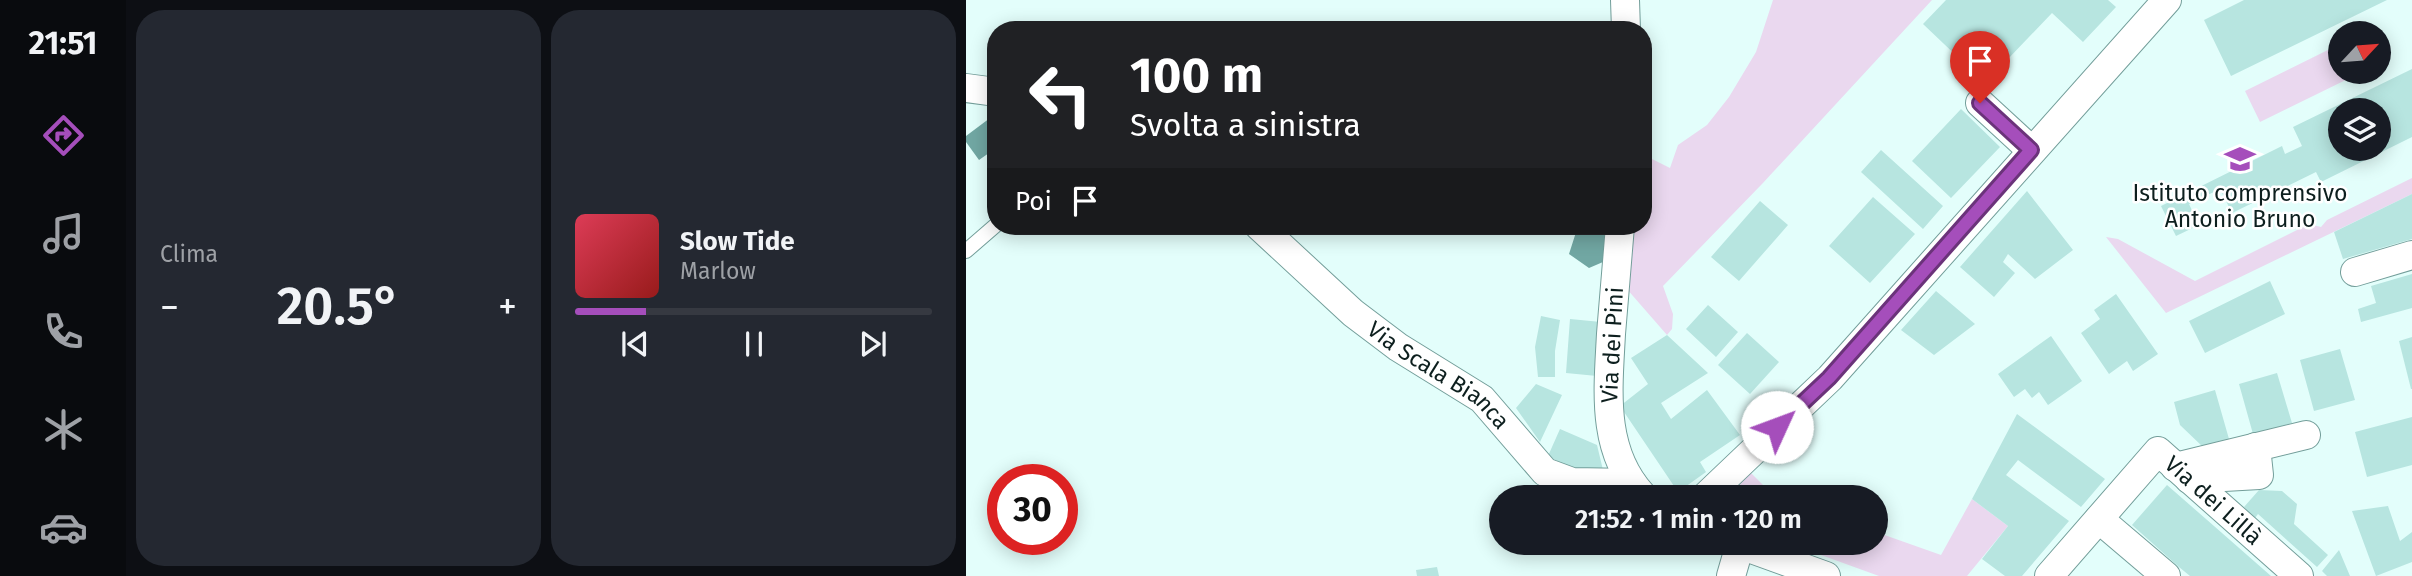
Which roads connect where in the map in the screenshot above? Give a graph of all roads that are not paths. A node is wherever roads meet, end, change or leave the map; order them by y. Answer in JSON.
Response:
{"nodes":[{"id":1,"x":1626,"y":0,"type":"edge"},
{"id":2,"x":2166,"y":0,"type":"edge"},
{"id":3,"x":1626,"y":21,"type":"edge"},
{"id":4,"x":966,"y":88,"type":"edge"},
{"id":5,"x":987,"y":91,"type":"edge"},
{"id":6,"x":1980,"y":103,"type":"dead end"},
{"id":7,"x":2031,"y":150,"type":"junction"},
{"id":8,"x":987,"y":233,"type":"edge"},
{"id":9,"x":1269,"y":235,"type":"edge"},
{"id":10,"x":1619,"y":235,"type":"edge"},
{"id":11,"x":966,"y":251,"type":"edge"},
{"id":12,"x":2412,"y":255,"type":"edge"},
{"id":13,"x":2355,"y":272,"type":"dead end"},
{"id":14,"x":2306,"y":435,"type":"dead end"},
{"id":15,"x":2174,"y":466,"type":"junction"},
{"id":16,"x":1597,"y":485,"type":"edge"},
{"id":17,"x":1636,"y":485,"type":"edge"},
{"id":18,"x":1718,"y":485,"type":"edge"},
{"id":19,"x":2099,"y":519,"type":"junction"},
{"id":20,"x":1734,"y":555,"type":"edge"},
{"id":21,"x":1767,"y":555,"type":"edge"},
{"id":22,"x":1731,"y":576,"type":"edge"},
{"id":23,"x":1826,"y":576,"type":"edge"},
{"id":24,"x":2049,"y":576,"type":"edge"},
{"id":25,"x":2166,"y":576,"type":"edge"},
{"id":26,"x":2300,"y":576,"type":"edge"}],
"edges":[{"from":1,"to":3,"type":"street"},
{"from":2,"to":7,"type":"street"},
{"from":4,"to":5,"type":"street"},
{"from":6,"to":7,"type":"street"},
{"from":7,"to":18,"type":"street"},
{"from":8,"to":11,"type":"lane"},
{"from":9,"to":16,"type":"street","name":"Via Scala Bianca"},
{"from":10,"to":17,"type":"street","name":"Via dei Pini"},
{"from":12,"to":13,"type":"street"},
{"from":14,"to":15,"type":"street"},
{"from":15,"to":19,"type":"street"},
{"from":15,"to":26,"type":"street","name":"Via dei Lillà"},
{"from":19,"to":24,"type":"street"},
{"from":19,"to":25,"type":"street"},
{"from":20,"to":22,"type":"street"},
{"from":21,"to":23,"type":"street"}]}
